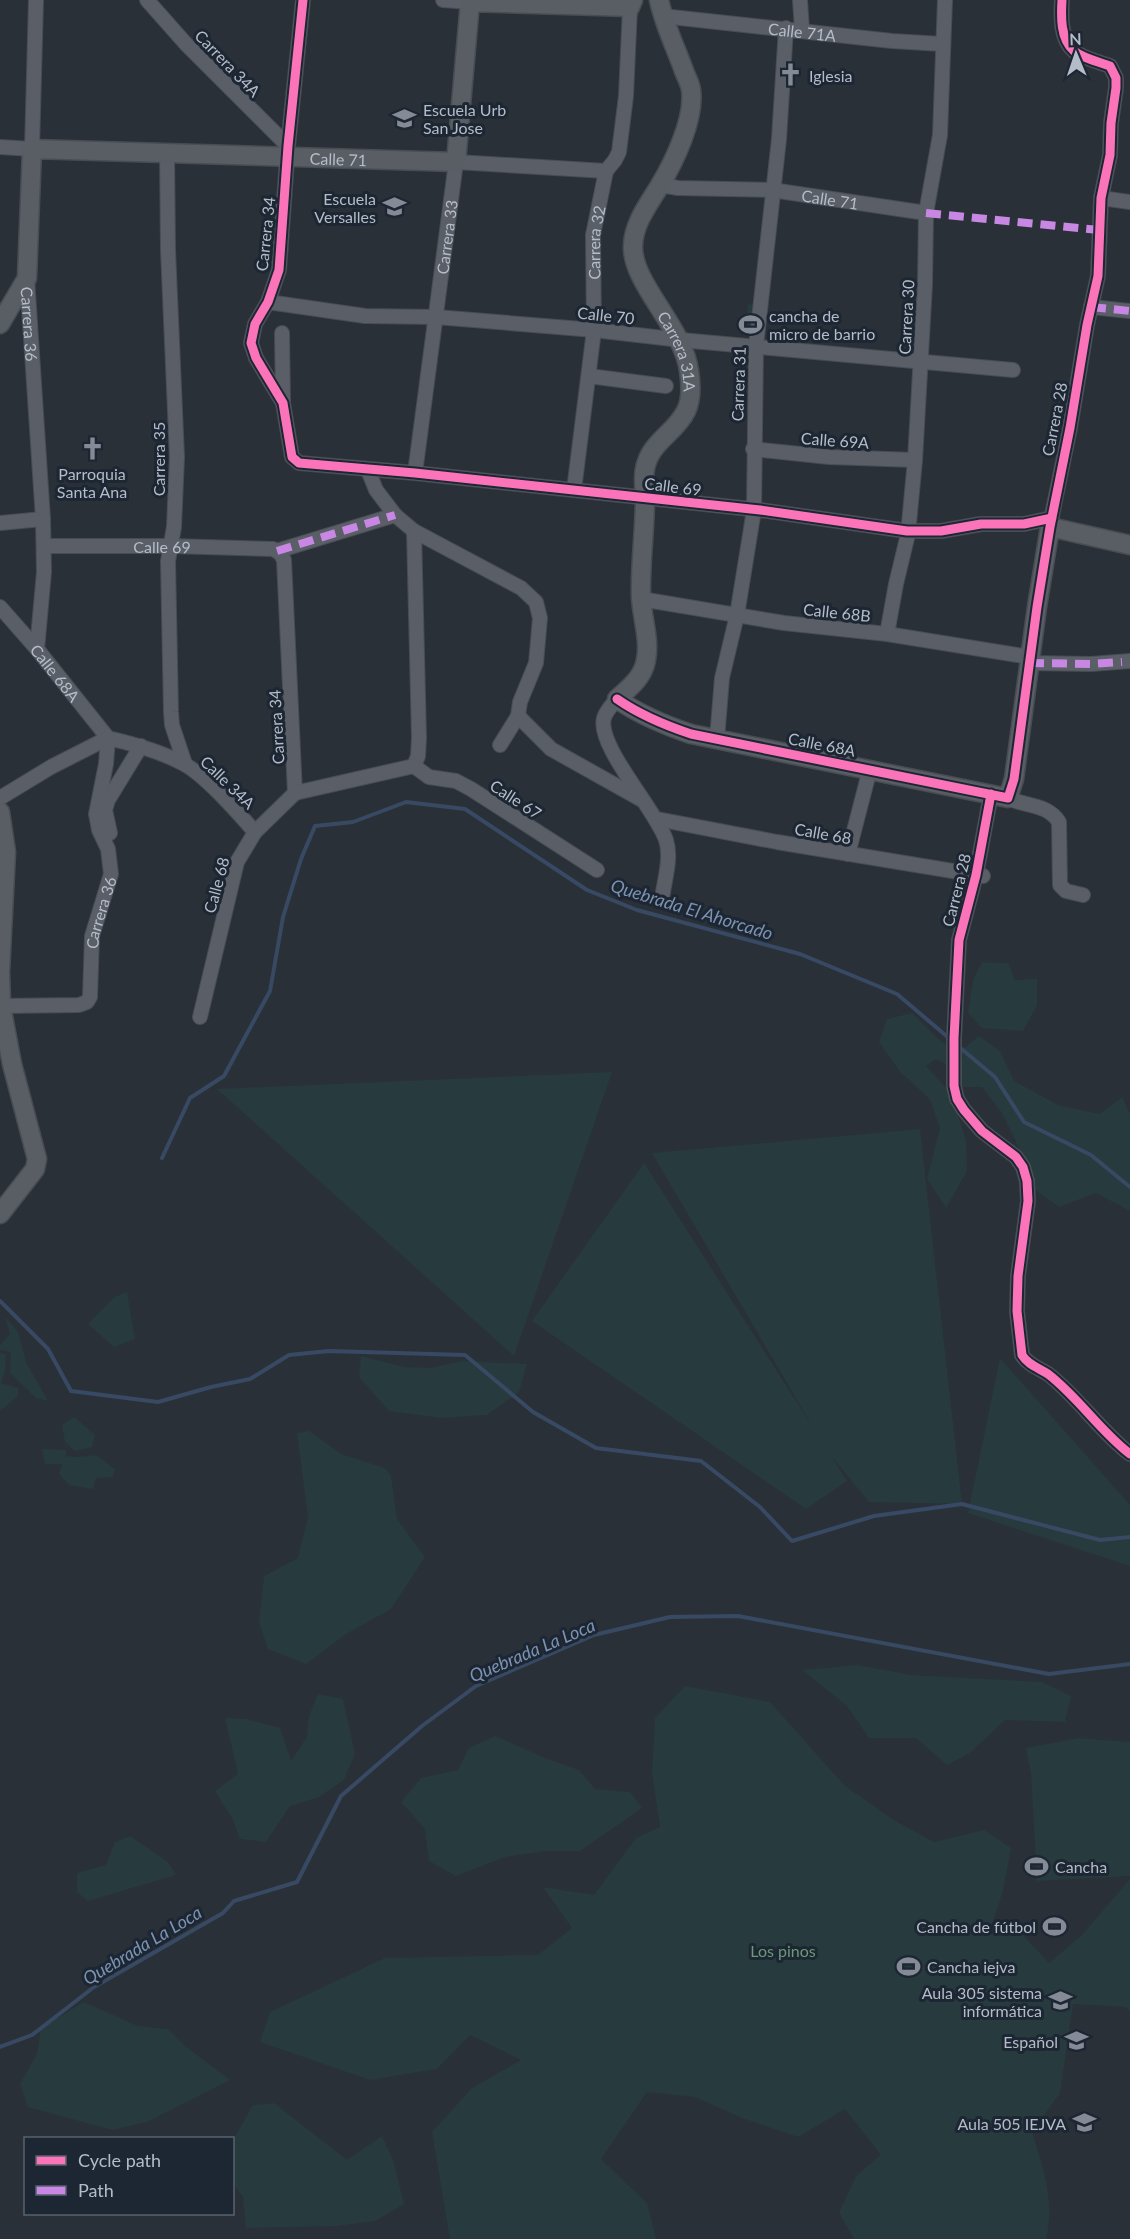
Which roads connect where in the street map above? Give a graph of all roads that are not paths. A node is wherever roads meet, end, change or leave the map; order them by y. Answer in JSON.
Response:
{"nodes":[{"id":1,"x":36,"y":0,"type":"edge"},
{"id":2,"x":147,"y":0,"type":"edge"},
{"id":3,"x":303,"y":0,"type":"edge"},
{"id":4,"x":443,"y":0,"type":"edge"},
{"id":5,"x":800,"y":0,"type":"edge"},
{"id":6,"x":945,"y":0,"type":"edge"},
{"id":7,"x":1062,"y":0,"type":"edge"},
{"id":8,"x":470,"y":1,"type":"edge"},
{"id":9,"x":631,"y":4,"type":"edge"},
{"id":10,"x":661,"y":8,"type":"edge"},
{"id":11,"x":786,"y":28,"type":"junction"},
{"id":12,"x":802,"y":30,"type":"junction"},
{"id":13,"x":942,"y":44,"type":"junction"},
{"id":14,"x":0,"y":147,"type":"edge"},
{"id":15,"x":32,"y":149,"type":"junction"},
{"id":16,"x":287,"y":151,"type":"junction"},
{"id":17,"x":167,"y":152,"type":"junction"},
{"id":18,"x":456,"y":162,"type":"junction"},
{"id":19,"x":606,"y":171,"type":"junction"},
{"id":20,"x":660,"y":185,"type":"junction"},
{"id":21,"x":772,"y":190,"type":"junction"},
{"id":22,"x":1101,"y":198,"type":"junction"},
{"id":23,"x":1130,"y":202,"type":"edge"},
{"id":24,"x":926,"y":213,"type":"junction"},
{"id":25,"x":27,"y":278,"type":"junction"},
{"id":26,"x":268,"y":302,"type":"junction"},
{"id":27,"x":1091,"y":307,"type":"junction"},
{"id":28,"x":1130,"y":311,"type":"edge"},
{"id":29,"x":436,"y":317,"type":"junction"},
{"id":30,"x":0,"y":324,"type":"edge"},
{"id":31,"x":594,"y":330,"type":"junction"},
{"id":32,"x":282,"y":333,"type":"dead end"},
{"id":33,"x":681,"y":340,"type":"junction"},
{"id":34,"x":756,"y":346,"type":"junction"},
{"id":35,"x":921,"y":362,"type":"junction"},
{"id":36,"x":1013,"y":370,"type":"dead end"},
{"id":37,"x":589,"y":376,"type":"junction"},
{"id":38,"x":666,"y":386,"type":"dead end"},
{"id":39,"x":283,"y":403,"type":"junction"},
{"id":40,"x":753,"y":450,"type":"junction"},
{"id":41,"x":292,"y":457,"type":"joint"},
{"id":42,"x":915,"y":460,"type":"junction"},
{"id":43,"x":368,"y":470,"type":"junction"},
{"id":44,"x":415,"y":473,"type":"junction"},
{"id":45,"x":574,"y":490,"type":"junction"},
{"id":46,"x":645,"y":498,"type":"junction"},
{"id":47,"x":754,"y":510,"type":"junction"},
{"id":48,"x":395,"y":515,"type":"junction"},
{"id":49,"x":44,"y":519,"type":"junction"},
{"id":50,"x":0,"y":523,"type":"edge"},
{"id":51,"x":1051,"y":523,"type":"junction"},
{"id":52,"x":414,"y":531,"type":"junction"},
{"id":53,"x":908,"y":531,"type":"junction"},
{"id":54,"x":1130,"y":545,"type":"edge"},
{"id":55,"x":44,"y":546,"type":"junction"},
{"id":56,"x":171,"y":546,"type":"junction"},
{"id":57,"x":279,"y":552,"type":"junction"},
{"id":58,"x":641,"y":599,"type":"junction"},
{"id":59,"x":0,"y":607,"type":"edge"},
{"id":60,"x":737,"y":615,"type":"junction"},
{"id":61,"x":887,"y":634,"type":"junction"},
{"id":62,"x":37,"y":650,"type":"junction"},
{"id":63,"x":1030,"y":660,"type":"junction"},
{"id":64,"x":1126,"y":661,"type":"edge"},
{"id":65,"x":617,"y":699,"type":"junction"},
{"id":66,"x":518,"y":716,"type":"junction"},
{"id":67,"x":108,"y":738,"type":"junction"},
{"id":68,"x":717,"y":739,"type":"junction"},
{"id":69,"x":500,"y":745,"type":"dead end"},
{"id":70,"x":141,"y":746,"type":"junction"},
{"id":71,"x":185,"y":764,"type":"junction"},
{"id":72,"x":414,"y":766,"type":"junction"},
{"id":73,"x":870,"y":769,"type":"junction"},
{"id":74,"x":295,"y":793,"type":"junction"},
{"id":75,"x":1000,"y":796,"type":"junction"},
{"id":76,"x":0,"y":798,"type":"edge"},
{"id":77,"x":645,"y":801,"type":"junction"},
{"id":78,"x":0,"y":812,"type":"edge"},
{"id":79,"x":657,"y":819,"type":"junction"},
{"id":80,"x":255,"y":832,"type":"junction"},
{"id":81,"x":848,"y":854,"type":"junction"},
{"id":82,"x":597,"y":870,"type":"dead end"},
{"id":83,"x":119,"y":871,"type":"dead end"},
{"id":84,"x":981,"y":875,"type":"junction"},
{"id":85,"x":1083,"y":895,"type":"dead end"},
{"id":86,"x":662,"y":900,"type":"dead end"},
{"id":87,"x":1,"y":1006,"type":"edge"},
{"id":88,"x":201,"y":1017,"type":"dead end"},
{"id":89,"x":0,"y":1214,"type":"edge"},
{"id":90,"x":1130,"y":1454,"type":"edge"}],
"edges":[{"from":1,"to":15,"type":"street","name":"Carrera 36"},
{"from":2,"to":16,"type":"street","name":"Carrera 34A"},
{"from":3,"to":16,"type":"street","name":"Carrera 34"},
{"from":4,"to":8,"type":"street"},
{"from":5,"to":12,"type":"street"},
{"from":6,"to":13,"type":"street","name":"Carrera 30"},
{"from":7,"to":22,"type":"street","name":"Carrera 28"},
{"from":8,"to":9,"type":"street"},
{"from":8,"to":18,"type":"street","name":"Carrera 33"},
{"from":9,"to":19,"type":"street","name":"Carrera 32"},
{"from":10,"to":11,"type":"street","name":"Calle 71A"},
{"from":10,"to":20,"type":"street","name":"Carrera 31A"},
{"from":11,"to":12,"type":"street","name":"Calle 71A"},
{"from":11,"to":21,"type":"street","name":"Carrera 31"},
{"from":12,"to":13,"type":"street","name":"Calle 71A"},
{"from":13,"to":24,"type":"street","name":"Carrera 30"},
{"from":14,"to":15,"type":"street","name":"Calle 71"},
{"from":15,"to":17,"type":"street","name":"Calle 71"},
{"from":15,"to":25,"type":"street","name":"Carrera 36"},
{"from":16,"to":17,"type":"street","name":"Calle 71"},
{"from":16,"to":18,"type":"street","name":"Calle 71"},
{"from":16,"to":26,"type":"street","name":"Carrera 34"},
{"from":17,"to":56,"type":"street","name":"Carrera 35"},
{"from":18,"to":19,"type":"street","name":"Calle 71"},
{"from":18,"to":29,"type":"street","name":"Carrera 33"},
{"from":19,"to":31,"type":"street","name":"Carrera 32"},
{"from":20,"to":21,"type":"street","name":"Calle 71"},
{"from":20,"to":33,"type":"street","name":"Carrera 31A"},
{"from":21,"to":24,"type":"street","name":"Calle 71"},
{"from":21,"to":34,"type":"street","name":"Carrera 31"},
{"from":22,"to":23,"type":"street"},
{"from":22,"to":27,"type":"street","name":"Carrera 28"},
{"from":24,"to":35,"type":"street","name":"Carrera 30"},
{"from":25,"to":30,"type":"street"},
{"from":25,"to":49,"type":"street","name":"Carrera 36"},
{"from":26,"to":29,"type":"street","name":"Calle 70"},
{"from":26,"to":39,"type":"street","name":"Carrera 34"},
{"from":27,"to":28,"type":"street"},
{"from":27,"to":51,"type":"street","name":"Carrera 28"},
{"from":29,"to":31,"type":"street","name":"Calle 70"},
{"from":29,"to":44,"type":"street","name":"Carrera 33"},
{"from":31,"to":33,"type":"street","name":"Calle 70"},
{"from":31,"to":37,"type":"street","name":"Carrera 32"},
{"from":32,"to":39,"type":"street"},
{"from":33,"to":34,"type":"street","name":"Calle 70"},
{"from":33,"to":46,"type":"street","name":"Carrera 31A"},
{"from":34,"to":35,"type":"street","name":"Calle 70"},
{"from":34,"to":40,"type":"street","name":"Carrera 31"},
{"from":35,"to":36,"type":"street","name":"Calle 70"},
{"from":35,"to":42,"type":"street","name":"Carrera 30"},
{"from":37,"to":38,"type":"street"},
{"from":37,"to":45,"type":"street","name":"Carrera 32"},
{"from":39,"to":41,"type":"street","name":"Carrera 34"},
{"from":40,"to":42,"type":"street","name":"Calle 69A"},
{"from":40,"to":47,"type":"street","name":"Carrera 31"},
{"from":41,"to":43,"type":"street","name":"Calle 69"},
{"from":42,"to":53,"type":"street","name":"Carrera 30"},
{"from":43,"to":44,"type":"street","name":"Calle 69"},
{"from":43,"to":48,"type":"street"},
{"from":44,"to":45,"type":"street","name":"Calle 69"},
{"from":45,"to":46,"type":"street","name":"Calle 69"},
{"from":46,"to":47,"type":"street","name":"Calle 69"},
{"from":46,"to":58,"type":"street","name":"Carrera 31A"},
{"from":47,"to":53,"type":"street","name":"Calle 69"},
{"from":47,"to":60,"type":"street","name":"Carrera 31"},
{"from":48,"to":52,"type":"street"},
{"from":48,"to":57,"type":"street","name":"Calle 69"},
{"from":49,"to":50,"type":"street"},
{"from":49,"to":55,"type":"street","name":"Carrera 36"},
{"from":51,"to":53,"type":"street","name":"Calle 69"},
{"from":51,"to":54,"type":"street","name":"Calle 69"},
{"from":51,"to":63,"type":"street","name":"Carrera 28"},
{"from":52,"to":66,"type":"street"},
{"from":52,"to":72,"type":"street"},
{"from":53,"to":61,"type":"street","name":"Carrera 30"},
{"from":55,"to":56,"type":"street","name":"Calle 69"},
{"from":55,"to":62,"type":"street","name":"Carrera 36"},
{"from":56,"to":57,"type":"street","name":"Calle 69"},
{"from":56,"to":71,"type":"street","name":"Carrera 35"},
{"from":57,"to":74,"type":"street","name":"Carrera 34"},
{"from":58,"to":60,"type":"street","name":"Calle 68B"},
{"from":58,"to":65,"type":"street","name":"Carrera 31A"},
{"from":59,"to":62,"type":"street","name":"Calle 68A"},
{"from":60,"to":61,"type":"street","name":"Calle 68B"},
{"from":60,"to":68,"type":"street","name":"Carrera 31"},
{"from":61,"to":63,"type":"street","name":"Calle 68B"},
{"from":62,"to":67,"type":"street","name":"Calle 68A"},
{"from":63,"to":64,"type":"street","name":"Calle 68B"},
{"from":63,"to":75,"type":"street","name":"Carrera 28"},
{"from":65,"to":68,"type":"street","name":"Calle 68A"},
{"from":65,"to":77,"type":"street","name":"Carrera 31A"},
{"from":66,"to":69,"type":"street"},
{"from":66,"to":77,"type":"street"},
{"from":67,"to":70,"type":"street","name":"Calle 34A"},
{"from":67,"to":76,"type":"street"},
{"from":67,"to":87,"type":"street","name":"Carrera 36"},
{"from":68,"to":73,"type":"street","name":"Calle 68A"},
{"from":70,"to":71,"type":"street","name":"Calle 34A"},
{"from":70,"to":83,"type":"street"},
{"from":71,"to":80,"type":"street","name":"Calle 34A"},
{"from":72,"to":74,"type":"street"},
{"from":72,"to":82,"type":"street","name":"Calle 67"},
{"from":73,"to":75,"type":"street","name":"Calle 68A"},
{"from":73,"to":81,"type":"street"},
{"from":74,"to":80,"type":"street","name":"Calle 68"},
{"from":75,"to":84,"type":"street","name":"Carrera 28"},
{"from":75,"to":85,"type":"street","name":"Calle 68A"},
{"from":77,"to":79,"type":"street","name":"Carrera 31A"},
{"from":78,"to":87,"type":"street"},
{"from":79,"to":81,"type":"street","name":"Calle 68"},
{"from":79,"to":86,"type":"street","name":"Carrera 31A"},
{"from":80,"to":88,"type":"street","name":"Calle 68"},
{"from":81,"to":84,"type":"street","name":"Calle 68"},
{"from":84,"to":90,"type":"street","name":"Carrera 28"},
{"from":87,"to":89,"type":"street"}]}
